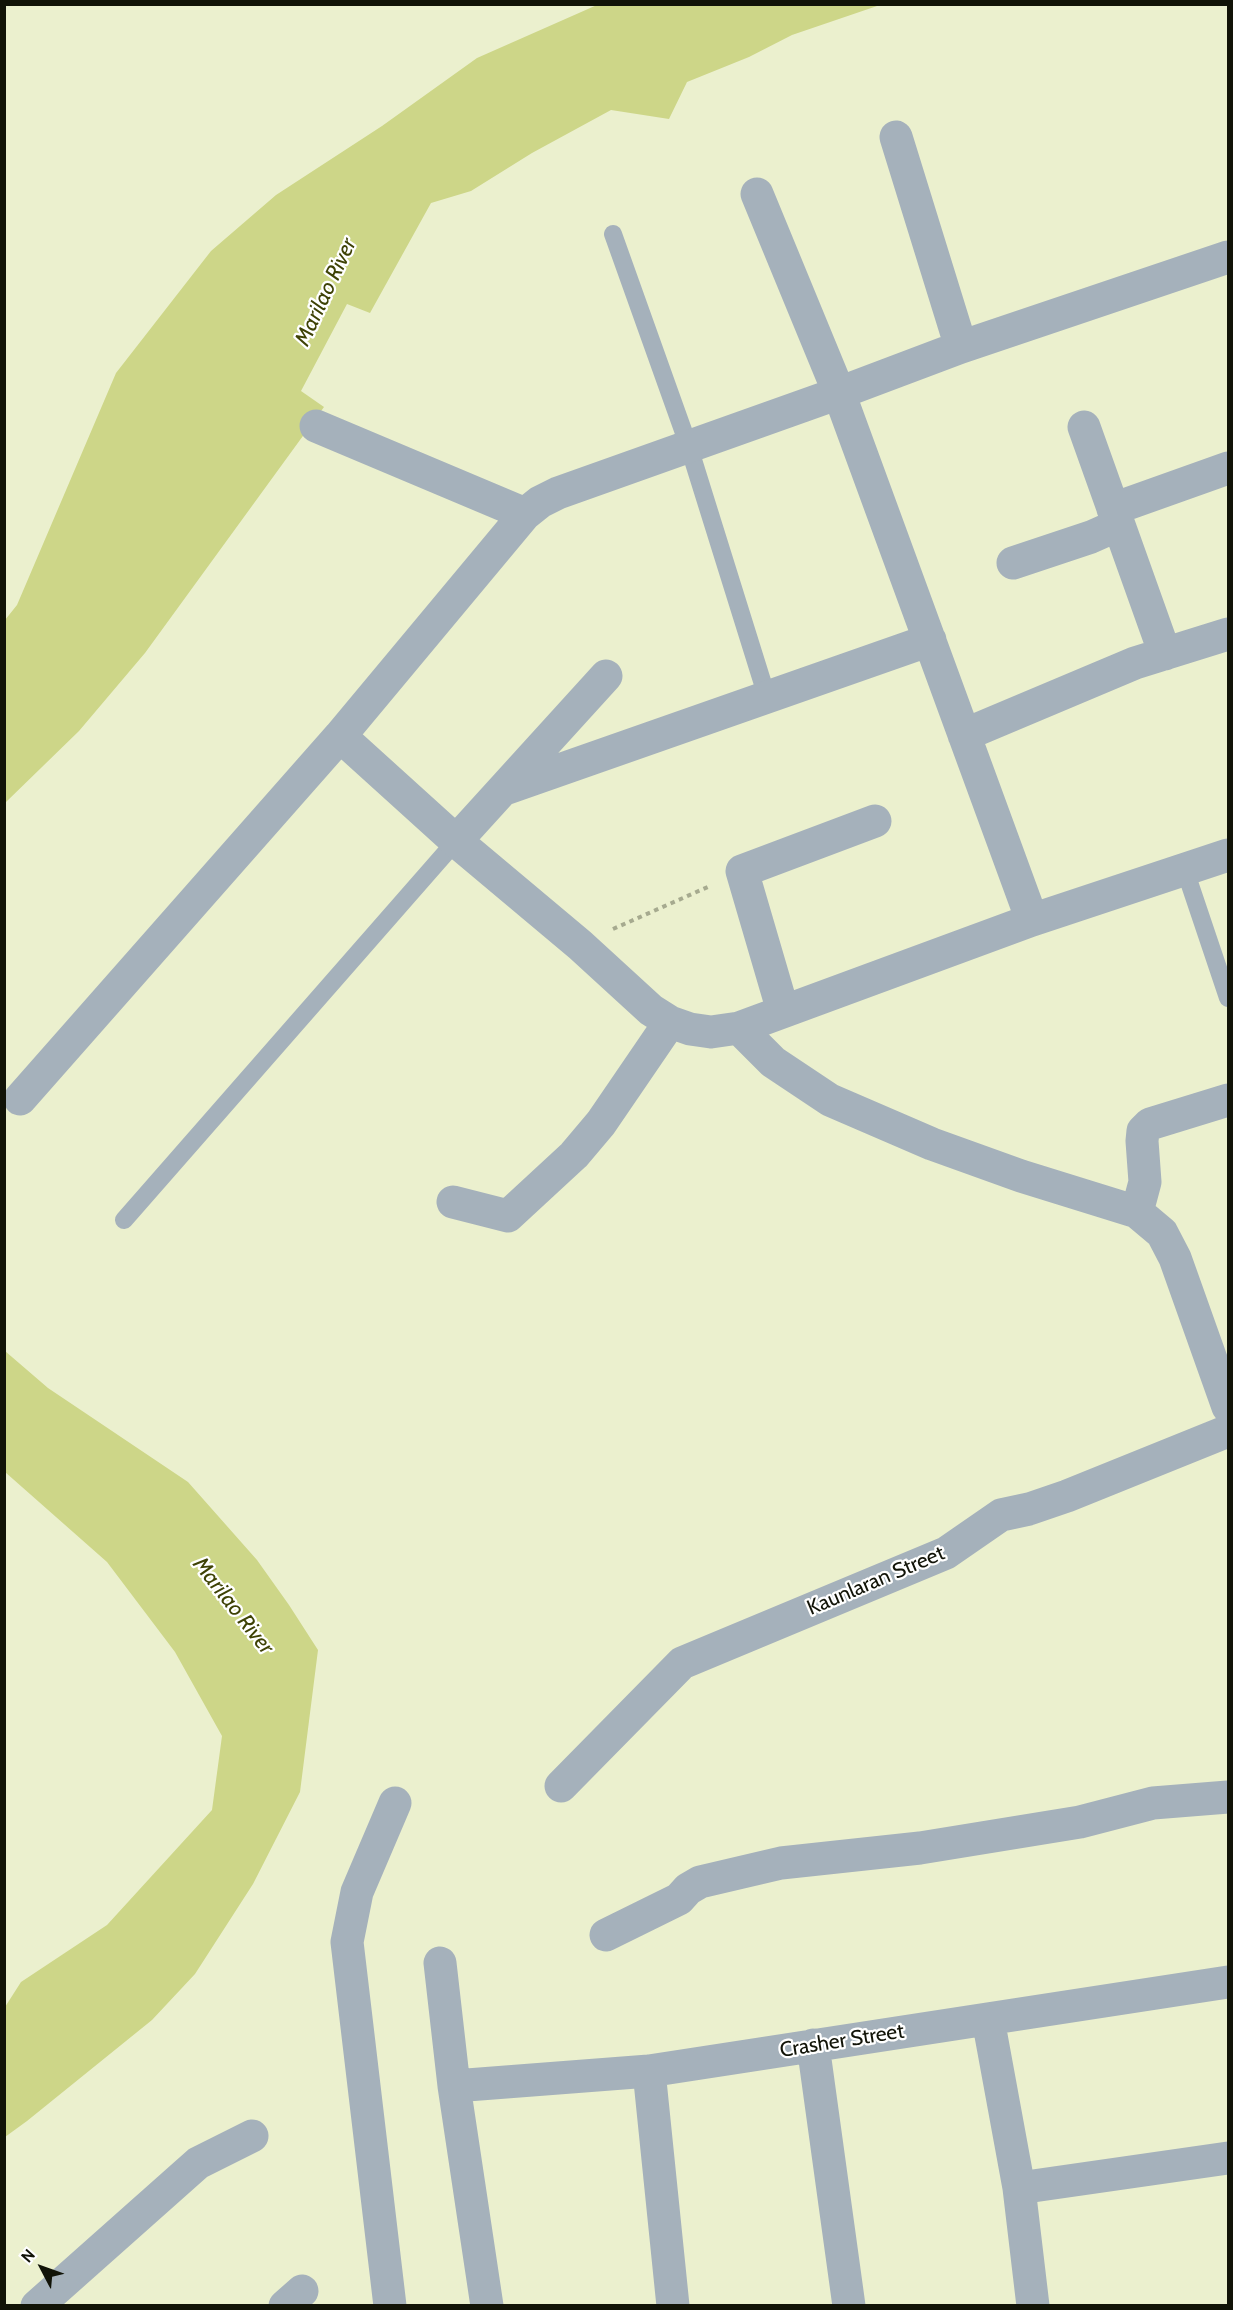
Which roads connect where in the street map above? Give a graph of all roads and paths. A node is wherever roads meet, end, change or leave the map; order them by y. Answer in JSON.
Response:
{"nodes":[{"id":1,"x":896,"y":137,"type":"dead end"},
{"id":2,"x":757,"y":194,"type":"dead end"},
{"id":3,"x":613,"y":234,"type":"dead end"},
{"id":4,"x":1228,"y":257,"type":"edge"},
{"id":5,"x":961,"y":347,"type":"junction"},
{"id":6,"x":839,"y":393,"type":"junction"},
{"id":7,"x":316,"y":426,"type":"dead end"},
{"id":8,"x":1084,"y":427,"type":"dead end"},
{"id":9,"x":689,"y":447,"type":"junction"},
{"id":10,"x":1228,"y":468,"type":"edge"},
{"id":11,"x":525,"y":514,"type":"junction"},
{"id":12,"x":1116,"y":517,"type":"junction"},
{"id":13,"x":1013,"y":563,"type":"dead end"},
{"id":14,"x":1228,"y":634,"type":"edge"},
{"id":15,"x":930,"y":640,"type":"junction"},
{"id":16,"x":1165,"y":654,"type":"junction"},
{"id":17,"x":606,"y":676,"type":"dead end"},
{"id":18,"x":767,"y":697,"type":"junction"},
{"id":19,"x":964,"y":735,"type":"junction"},
{"id":20,"x":340,"y":736,"type":"junction"},
{"id":21,"x":505,"y":789,"type":"junction"},
{"id":22,"x":875,"y":821,"type":"dead end"},
{"id":23,"x":456,"y":841,"type":"junction"},
{"id":24,"x":1228,"y":855,"type":"edge"},
{"id":25,"x":1185,"y":870,"type":"junction"},
{"id":26,"x":742,"y":871,"type":"junction"},
{"id":27,"x":1032,"y":920,"type":"junction"},
{"id":28,"x":580,"y":945,"type":"junction"},
{"id":29,"x":1228,"y":998,"type":"edge"},
{"id":30,"x":783,"y":1011,"type":"junction"},
{"id":31,"x":670,"y":1022,"type":"junction"},
{"id":32,"x":739,"y":1028,"type":"junction"},
{"id":33,"x":20,"y":1099,"type":"dead end"},
{"id":34,"x":1228,"y":1100,"type":"edge"},
{"id":35,"x":453,"y":1202,"type":"dead end"},
{"id":36,"x":1137,"y":1212,"type":"junction"},
{"id":37,"x":124,"y":1220,"type":"dead end"},
{"id":38,"x":1228,"y":1407,"type":"edge"},
{"id":39,"x":1228,"y":1431,"type":"edge"},
{"id":40,"x":561,"y":1786,"type":"dead end"},
{"id":41,"x":1228,"y":1797,"type":"edge"},
{"id":42,"x":395,"y":1803,"type":"dead end"},
{"id":43,"x":606,"y":1935,"type":"dead end"},
{"id":44,"x":440,"y":1963,"type":"dead end"},
{"id":45,"x":1228,"y":1982,"type":"edge"},
{"id":46,"x":988,"y":2019,"type":"junction"},
{"id":47,"x":813,"y":2045,"type":"junction"},
{"id":48,"x":649,"y":2071,"type":"junction"},
{"id":49,"x":454,"y":2086,"type":"junction"},
{"id":50,"x":252,"y":2136,"type":"dead end"},
{"id":51,"x":1228,"y":2158,"type":"edge"},
{"id":52,"x":1019,"y":2188,"type":"junction"},
{"id":53,"x":37,"y":2306,"type":"edge"},
{"id":54,"x":285,"y":2306,"type":"edge"},
{"id":55,"x":305,"y":2306,"type":"edge"},
{"id":56,"x":390,"y":2306,"type":"edge"},
{"id":57,"x":487,"y":2306,"type":"edge"},
{"id":58,"x":673,"y":2306,"type":"edge"},
{"id":59,"x":849,"y":2306,"type":"edge"},
{"id":60,"x":1032,"y":2306,"type":"edge"}],
"edges":[{"from":1,"to":5,"type":"street"},
{"from":2,"to":6,"type":"street"},
{"from":3,"to":9,"type":"lane"},
{"from":4,"to":5,"type":"street"},
{"from":5,"to":6,"type":"street"},
{"from":6,"to":9,"type":"street"},
{"from":6,"to":15,"type":"street"},
{"from":7,"to":11,"type":"street"},
{"from":8,"to":12,"type":"street"},
{"from":9,"to":11,"type":"street"},
{"from":9,"to":18,"type":"lane"},
{"from":10,"to":12,"type":"street"},
{"from":11,"to":20,"type":"street"},
{"from":12,"to":13,"type":"street"},
{"from":12,"to":16,"type":"street"},
{"from":14,"to":16,"type":"street"},
{"from":15,"to":18,"type":"street"},
{"from":15,"to":19,"type":"street"},
{"from":16,"to":19,"type":"street"},
{"from":17,"to":21,"type":"street"},
{"from":18,"to":21,"type":"street"},
{"from":19,"to":27,"type":"street"},
{"from":20,"to":23,"type":"street"},
{"from":20,"to":33,"type":"street"},
{"from":21,"to":23,"type":"street"},
{"from":22,"to":26,"type":"street"},
{"from":23,"to":28,"type":"street"},
{"from":23,"to":37,"type":"lane"},
{"from":24,"to":25,"type":"street"},
{"from":25,"to":27,"type":"street"},
{"from":25,"to":29,"type":"lane"},
{"from":26,"to":28,"type":"path"},
{"from":26,"to":30,"type":"street"},
{"from":27,"to":30,"type":"street"},
{"from":28,"to":31,"type":"street"},
{"from":30,"to":32,"type":"street"},
{"from":31,"to":32,"type":"street"},
{"from":31,"to":35,"type":"street"},
{"from":32,"to":36,"type":"street"},
{"from":34,"to":36,"type":"street"},
{"from":36,"to":38,"type":"street"},
{"from":39,"to":40,"type":"street","name":"Kaunlaran Street"},
{"from":41,"to":43,"type":"street"},
{"from":42,"to":56,"type":"street"},
{"from":44,"to":49,"type":"street"},
{"from":45,"to":46,"type":"street","name":"Crasher Street"},
{"from":46,"to":47,"type":"street","name":"Crasher Street"},
{"from":46,"to":52,"type":"street"},
{"from":47,"to":48,"type":"street","name":"Crasher Street"},
{"from":47,"to":59,"type":"street"},
{"from":48,"to":49,"type":"street","name":"Crasher Street"},
{"from":48,"to":58,"type":"street"},
{"from":49,"to":57,"type":"street"},
{"from":50,"to":53,"type":"street"},
{"from":51,"to":52,"type":"street"},
{"from":52,"to":60,"type":"street"},
{"from":54,"to":55,"type":"street"}]}
